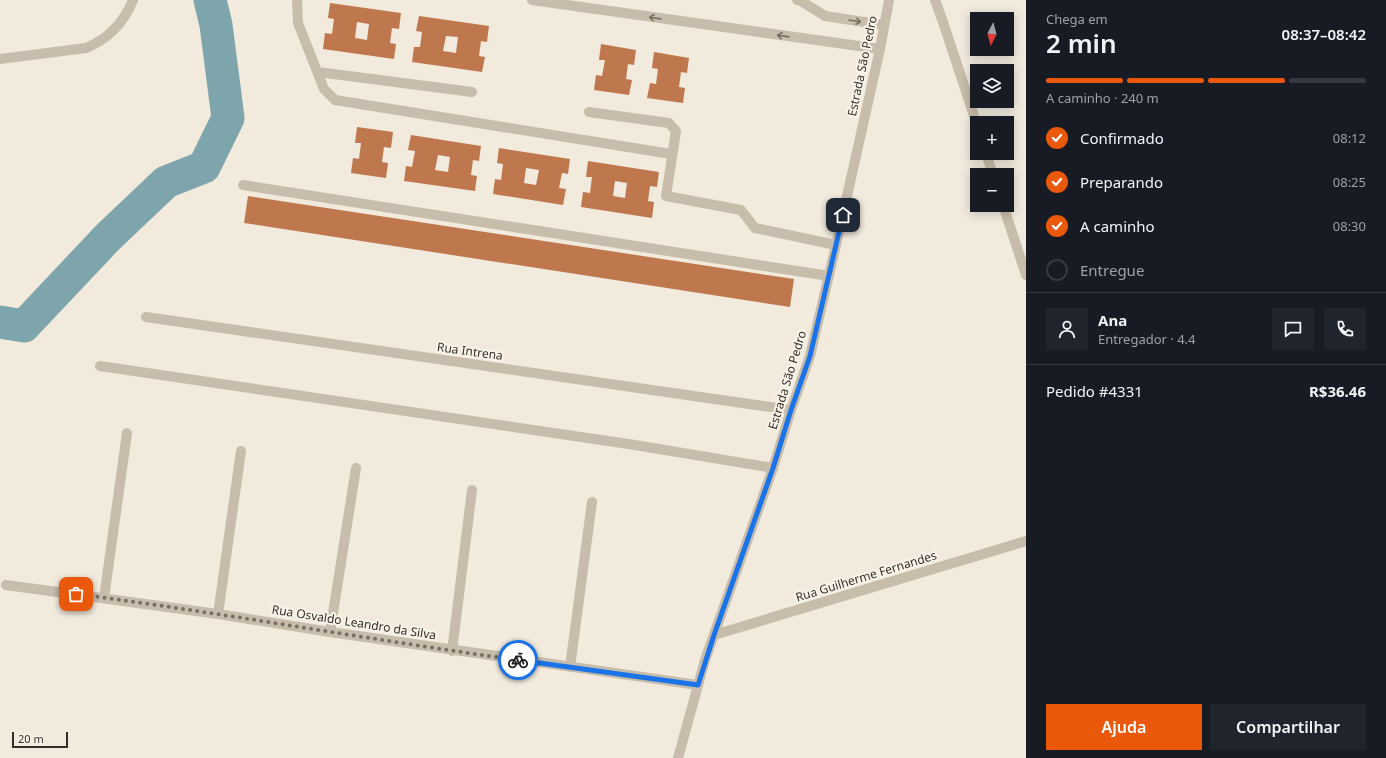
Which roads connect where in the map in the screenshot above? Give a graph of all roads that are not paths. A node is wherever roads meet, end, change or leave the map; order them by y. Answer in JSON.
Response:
{"nodes":[{"id":1,"x":133,"y":0,"type":"edge"},
{"id":2,"x":298,"y":0,"type":"edge"},
{"id":3,"x":532,"y":0,"type":"edge"},
{"id":4,"x":797,"y":0,"type":"edge"},
{"id":5,"x":889,"y":0,"type":"edge"},
{"id":6,"x":935,"y":0,"type":"edge"},
{"id":7,"x":884,"y":25,"type":"junction"},
{"id":8,"x":880,"y":49,"type":"junction"},
{"id":9,"x":0,"y":59,"type":"edge"},
{"id":10,"x":318,"y":72,"type":"junction"},
{"id":11,"x":472,"y":92,"type":"dead end"},
{"id":12,"x":590,"y":112,"type":"dead end"},
{"id":13,"x":974,"y":116,"type":"edge"},
{"id":14,"x":672,"y":154,"type":"junction"},
{"id":15,"x":242,"y":185,"type":"dead end"},
{"id":16,"x":1005,"y":212,"type":"edge"},
{"id":17,"x":836,"y":245,"type":"junction"},
{"id":18,"x":1025,"y":271,"type":"edge"},
{"id":19,"x":829,"y":276,"type":"junction"},
{"id":20,"x":146,"y":317,"type":"dead end"},
{"id":21,"x":100,"y":366,"type":"dead end"},
{"id":22,"x":791,"y":410,"type":"junction"},
{"id":23,"x":127,"y":433,"type":"dead end"},
{"id":24,"x":241,"y":451,"type":"dead end"},
{"id":25,"x":356,"y":468,"type":"dead end"},
{"id":26,"x":773,"y":468,"type":"junction"},
{"id":27,"x":472,"y":490,"type":"dead end"},
{"id":28,"x":592,"y":502,"type":"dead end"},
{"id":29,"x":1026,"y":541,"type":"edge"},
{"id":30,"x":6,"y":585,"type":"dead end"},
{"id":31,"x":104,"y":598,"type":"junction"},
{"id":32,"x":218,"y":614,"type":"junction"},
{"id":33,"x":330,"y":632,"type":"junction"},
{"id":34,"x":714,"y":635,"type":"junction"},
{"id":35,"x":452,"y":650,"type":"junction"},
{"id":36,"x":570,"y":667,"type":"junction"},
{"id":37,"x":698,"y":685,"type":"junction"},
{"id":38,"x":678,"y":758,"type":"edge"}],
"edges":[{"from":1,"to":9,"type":"street"},
{"from":2,"to":10,"type":"street"},
{"from":8,"to":3,"type":"street","one_way":true},
{"from":4,"to":7,"type":"street","one_way":true},
{"from":5,"to":7,"type":"street","name":"Estrada São Pedro"},
{"from":6,"to":13,"type":"street"},
{"from":7,"to":8,"type":"street","name":"Estrada São Pedro"},
{"from":8,"to":17,"type":"street","name":"Estrada São Pedro"},
{"from":10,"to":11,"type":"street"},
{"from":10,"to":14,"type":"street"},
{"from":12,"to":14,"type":"street"},
{"from":14,"to":17,"type":"street"},
{"from":15,"to":19,"type":"street"},
{"from":16,"to":18,"type":"street"},
{"from":17,"to":19,"type":"street","name":"Estrada São Pedro"},
{"from":19,"to":22,"type":"street","name":"Estrada São Pedro"},
{"from":20,"to":22,"type":"street","name":"Rua Intrena"},
{"from":21,"to":26,"type":"street"},
{"from":22,"to":26,"type":"street","name":"Estrada São Pedro"},
{"from":23,"to":31,"type":"street"},
{"from":24,"to":32,"type":"street"},
{"from":25,"to":33,"type":"street"},
{"from":26,"to":34,"type":"street","name":"Estrada São Pedro"},
{"from":27,"to":35,"type":"street"},
{"from":28,"to":36,"type":"street"},
{"from":29,"to":34,"type":"street","name":"Rua Guilherme Fernandes"},
{"from":30,"to":31,"type":"street","name":"Rua Osvaldo Leandro da Silva"},
{"from":31,"to":32,"type":"street","name":"Rua Osvaldo Leandro da Silva"},
{"from":32,"to":33,"type":"street","name":"Rua Osvaldo Leandro da Silva"},
{"from":33,"to":35,"type":"street","name":"Rua Osvaldo Leandro da Silva"},
{"from":34,"to":37,"type":"street","name":"Estrada São Pedro"},
{"from":35,"to":36,"type":"street","name":"Rua Osvaldo Leandro da Silva"},
{"from":36,"to":37,"type":"street","name":"Rua Osvaldo Leandro da Silva"},
{"from":37,"to":38,"type":"street","name":"Estrada São Pedro"}]}
